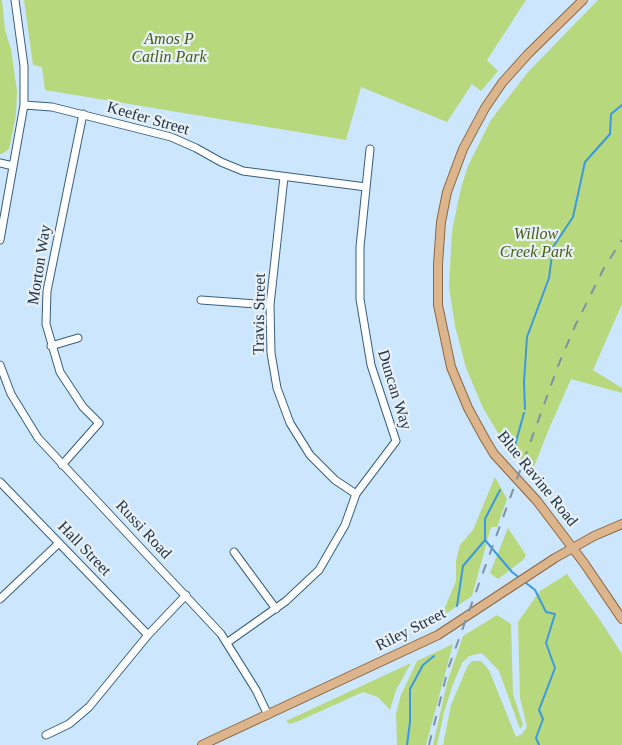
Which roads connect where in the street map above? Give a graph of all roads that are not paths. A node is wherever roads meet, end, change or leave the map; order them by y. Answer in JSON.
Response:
{"nodes":[{"id":1,"x":15,"y":0,"type":"edge"},
{"id":2,"x":583,"y":0,"type":"edge"},
{"id":3,"x":24,"y":105,"type":"junction"},
{"id":4,"x":83,"y":114,"type":"junction"},
{"id":5,"x":370,"y":149,"type":"dead end"},
{"id":6,"x":0,"y":163,"type":"edge"},
{"id":7,"x":13,"y":166,"type":"junction"},
{"id":8,"x":284,"y":177,"type":"junction"},
{"id":9,"x":366,"y":187,"type":"junction"},
{"id":10,"x":0,"y":240,"type":"edge"},
{"id":11,"x":201,"y":300,"type":"dead end"},
{"id":12,"x":270,"y":305,"type":"junction"},
{"id":13,"x":78,"y":338,"type":"dead end"},
{"id":14,"x":51,"y":346,"type":"junction"},
{"id":15,"x":0,"y":365,"type":"edge"},
{"id":16,"x":62,"y":465,"type":"junction"},
{"id":17,"x":1,"y":484,"type":"edge"},
{"id":18,"x":357,"y":494,"type":"junction"},
{"id":19,"x":622,"y":524,"type":"edge"},
{"id":20,"x":59,"y":543,"type":"junction"},
{"id":21,"x":572,"y":548,"type":"junction"},
{"id":22,"x":234,"y":552,"type":"dead end"},
{"id":23,"x":186,"y":595,"type":"junction"},
{"id":24,"x":0,"y":599,"type":"edge"},
{"id":25,"x":276,"y":609,"type":"junction"},
{"id":26,"x":622,"y":619,"type":"edge"},
{"id":27,"x":148,"y":634,"type":"junction"},
{"id":28,"x":228,"y":642,"type":"junction"},
{"id":29,"x":268,"y":715,"type":"junction"},
{"id":30,"x":46,"y":735,"type":"dead end"},
{"id":31,"x":202,"y":745,"type":"edge"}],
"edges":[{"from":1,"to":3,"type":"street"},
{"from":2,"to":21,"type":"main road","name":"Blue Ravine Road"},
{"from":3,"to":4,"type":"street","name":"Keefer Street"},
{"from":3,"to":7,"type":"street"},
{"from":4,"to":8,"type":"street","name":"Keefer Street"},
{"from":4,"to":14,"type":"street","name":"Morton Way"},
{"from":5,"to":9,"type":"street"},
{"from":6,"to":7,"type":"street"},
{"from":7,"to":10,"type":"street"},
{"from":8,"to":9,"type":"street","name":"Keefer Street"},
{"from":8,"to":12,"type":"street","name":"Travis Street"},
{"from":9,"to":18,"type":"street","name":"Duncan Way"},
{"from":11,"to":12,"type":"street"},
{"from":12,"to":18,"type":"street","name":"Travis Street"},
{"from":13,"to":14,"type":"street"},
{"from":14,"to":16,"type":"street","name":"Morton Way"},
{"from":15,"to":16,"type":"street","name":"Russi Road"},
{"from":16,"to":23,"type":"street","name":"Russi Road"},
{"from":17,"to":20,"type":"street","name":"Hall Street"},
{"from":18,"to":25,"type":"street","name":"Duncan Way"},
{"from":19,"to":21,"type":"main road","name":"Riley Street"},
{"from":20,"to":24,"type":"street"},
{"from":20,"to":27,"type":"street","name":"Hall Street"},
{"from":21,"to":26,"type":"main road","name":"Blue Ravine Road"},
{"from":21,"to":29,"type":"main road","name":"Riley Street"},
{"from":22,"to":25,"type":"street"},
{"from":23,"to":27,"type":"street"},
{"from":23,"to":28,"type":"street","name":"Russi Road"},
{"from":25,"to":28,"type":"street","name":"Duncan Way"},
{"from":27,"to":30,"type":"street"},
{"from":28,"to":29,"type":"street","name":"Russi Road"},
{"from":29,"to":31,"type":"main road","name":"Riley Street"}]}
